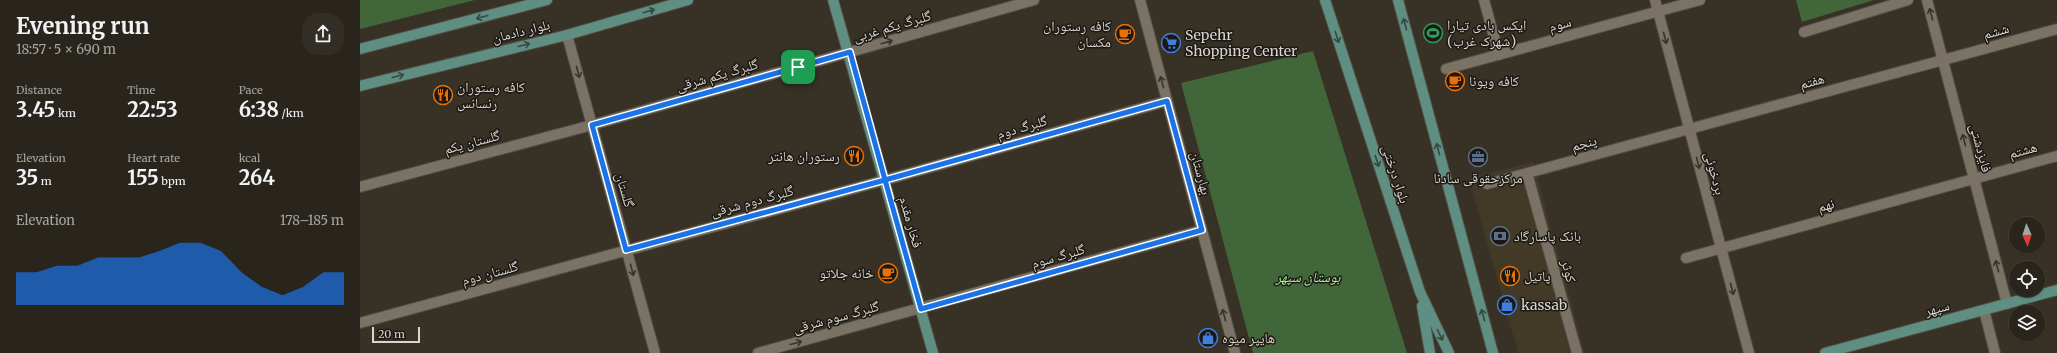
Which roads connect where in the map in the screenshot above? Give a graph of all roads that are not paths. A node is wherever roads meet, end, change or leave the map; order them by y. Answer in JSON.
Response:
{"nodes":[{"id":1,"x":547,"y":0,"type":"edge"},
{"id":2,"x":688,"y":0,"type":"edge"},
{"id":3,"x":834,"y":0,"type":"edge"},
{"id":4,"x":1034,"y":0,"type":"edge"},
{"id":5,"x":1140,"y":0,"type":"edge"},
{"id":6,"x":1325,"y":0,"type":"edge"},
{"id":7,"x":1398,"y":0,"type":"edge"},
{"id":8,"x":1484,"y":0,"type":"edge"},
{"id":9,"x":1654,"y":0,"type":"edge"},
{"id":10,"x":1700,"y":0,"type":"edge"},
{"id":11,"x":1908,"y":0,"type":"edge"},
{"id":12,"x":1927,"y":0,"type":"edge"},
{"id":13,"x":1658,"y":11,"type":"junction"},
{"id":14,"x":2057,"y":29,"type":"edge"},
{"id":15,"x":1804,"y":32,"type":"dead end"},
{"id":16,"x":567,"y":35,"type":"junction"},
{"id":17,"x":360,"y":49,"type":"edge"},
{"id":18,"x":850,"y":52,"type":"junction"},
{"id":19,"x":1499,"y":55,"type":"junction"},
{"id":20,"x":1943,"y":60,"type":"junction"},
{"id":21,"x":1446,"y":69,"type":"dead end"},
{"id":22,"x":360,"y":86,"type":"edge"},
{"id":23,"x":1167,"y":101,"type":"junction"},
{"id":24,"x":592,"y":125,"type":"junction"},
{"id":25,"x":1689,"y":129,"type":"junction"},
{"id":26,"x":2057,"y":156,"type":"edge"},
{"id":27,"x":1528,"y":173,"type":"junction"},
{"id":28,"x":1974,"y":178,"type":"junction"},
{"id":29,"x":885,"y":180,"type":"junction"},
{"id":30,"x":1487,"y":184,"type":"dead end"},
{"id":31,"x":360,"y":187,"type":"edge"},
{"id":32,"x":1202,"y":230,"type":"junction"},
{"id":33,"x":1721,"y":249,"type":"junction"},
{"id":34,"x":626,"y":250,"type":"junction"},
{"id":35,"x":1686,"y":258,"type":"dead end"},
{"id":36,"x":2057,"y":290,"type":"edge"},
{"id":37,"x":1420,"y":292,"type":"junction"},
{"id":38,"x":2007,"y":304,"type":"junction"},
{"id":39,"x":921,"y":309,"type":"junction"},
{"id":40,"x":1984,"y":310,"type":"junction"},
{"id":41,"x":360,"y":322,"type":"edge"},
{"id":42,"x":1489,"y":338,"type":"junction"},
{"id":43,"x":655,"y":353,"type":"edge"},
{"id":44,"x":758,"y":353,"type":"edge"},
{"id":45,"x":933,"y":353,"type":"edge"},
{"id":46,"x":1234,"y":353,"type":"edge"},
{"id":47,"x":1430,"y":353,"type":"edge"},
{"id":48,"x":1449,"y":353,"type":"edge"},
{"id":49,"x":1490,"y":353,"type":"edge"},
{"id":50,"x":1493,"y":353,"type":"edge"},
{"id":51,"x":1577,"y":353,"type":"edge"},
{"id":52,"x":1749,"y":353,"type":"edge"},
{"id":53,"x":1825,"y":353,"type":"edge"},
{"id":54,"x":1995,"y":353,"type":"edge"}],
"edges":[{"from":1,"to":17,"type":"main road","name":"بلوار دادمان","one_way":true},
{"from":16,"to":2,"type":"main road","name":"بلوار دادمان","one_way":true},
{"from":3,"to":18,"type":"main road","name":"فخار مقدم"},
{"from":18,"to":4,"type":"street","name":"گلبرگ یکم غربی","one_way":true},
{"from":23,"to":5,"type":"street","name":"بهارستان","one_way":true},
{"from":6,"to":37,"type":"main road","name":"بلوار درختی","one_way":true},
{"from":42,"to":7,"type":"main road","one_way":true},
{"from":8,"to":19,"type":"street"},
{"from":9,"to":13,"type":"street","name":"بردخوئی"},
{"from":10,"to":13,"type":"street","name":"سوم"},
{"from":11,"to":15,"type":"street"},
{"from":20,"to":12,"type":"street","name":"فایزدشتی","one_way":true},
{"from":13,"to":19,"type":"street","name":"سوم"},
{"from":13,"to":25,"type":"street","name":"بردخوئی","one_way":true},
{"from":14,"to":20,"type":"street","name":"ششم"},
{"from":22,"to":16,"type":"main road","name":"بلوار دادمان","one_way":true},
{"from":16,"to":24,"type":"street","name":"گلستان","one_way":true},
{"from":18,"to":24,"type":"street","name":"گلبرگ یکم شرقی"},
{"from":18,"to":29,"type":"main road","name":"فخار مقدم"},
{"from":19,"to":21,"type":"street","name":"سوم"},
{"from":20,"to":25,"type":"street","name":"هفتم"},
{"from":28,"to":20,"type":"street","name":"فایزدشتی","one_way":true},
{"from":23,"to":29,"type":"street","name":"گلبرگ دوم"},
{"from":23,"to":32,"type":"street","name":"بهارستان"},
{"from":24,"to":31,"type":"street","name":"گلستان یکم"},
{"from":24,"to":34,"type":"street","name":"گلستان"},
{"from":25,"to":27,"type":"street","name":"پنجم"},
{"from":25,"to":33,"type":"street","name":"بردخوئی","one_way":true},
{"from":26,"to":28,"type":"street","name":"هشتم"},
{"from":27,"to":30,"type":"street","name":"پنجم"},
{"from":27,"to":51,"type":"street","name":"کوثر"},
{"from":28,"to":33,"type":"street","name":"نهم"},
{"from":38,"to":28,"type":"street","name":"فایزدشتی","one_way":true},
{"from":29,"to":34,"type":"street","name":"گلبرگ دوم شرقی"},
{"from":29,"to":39,"type":"main road","name":"فخار مقدم"},
{"from":32,"to":39,"type":"street","name":"گلبرگ سوم"},
{"from":46,"to":32,"type":"street","name":"بهارستان","one_way":true},
{"from":33,"to":35,"type":"street","name":"نهم"},
{"from":33,"to":52,"type":"street","name":"بردخوئی","one_way":true},
{"from":34,"to":41,"type":"street","name":"گلستان دوم"},
{"from":34,"to":43,"type":"street","name":"گلستان","one_way":true},
{"from":36,"to":38,"type":"main road","name":"سپهر"},
{"from":37,"to":47,"type":"main road"},
{"from":37,"to":48,"type":"main road","name":"بلوار درختی","one_way":true},
{"from":38,"to":40,"type":"main road","name":"سپهر"},
{"from":44,"to":39,"type":"street","name":"گلبرگ سوم شرقی","one_way":true},
{"from":39,"to":45,"type":"main road","name":"فخار مقدم"},
{"from":40,"to":53,"type":"main road","name":"سپهر"},
{"from":40,"to":54,"type":"street"},
{"from":42,"to":49,"type":"main road"},
{"from":42,"to":50,"type":"main road"}]}
